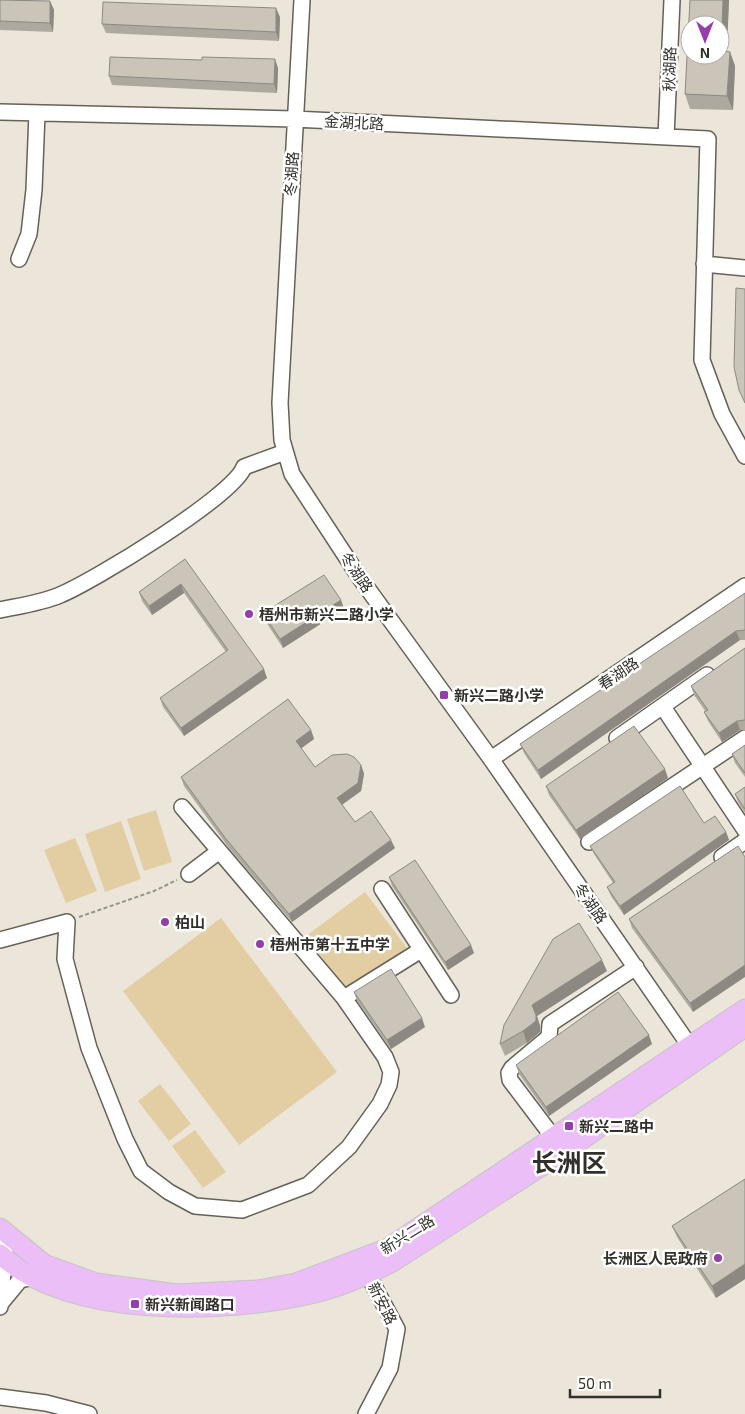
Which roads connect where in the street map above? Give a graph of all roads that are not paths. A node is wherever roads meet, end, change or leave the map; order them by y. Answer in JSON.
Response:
{"nodes":[{"id":1,"x":302,"y":0,"type":"edge"},
{"id":2,"x":672,"y":0,"type":"edge"},
{"id":3,"x":0,"y":112,"type":"edge"},
{"id":4,"x":36,"y":113,"type":"junction"},
{"id":5,"x":294,"y":119,"type":"junction"},
{"id":6,"x":666,"y":137,"type":"junction"},
{"id":7,"x":19,"y":259,"type":"dead end"},
{"id":8,"x":704,"y":264,"type":"junction"},
{"id":9,"x":745,"y":268,"type":"edge"},
{"id":10,"x":285,"y":452,"type":"junction"},
{"id":11,"x":745,"y":456,"type":"edge"},
{"id":12,"x":745,"y":586,"type":"edge"},
{"id":13,"x":0,"y":610,"type":"edge"},
{"id":14,"x":722,"y":664,"type":"edge"},
{"id":15,"x":662,"y":707,"type":"junction"},
{"id":16,"x":745,"y":738,"type":"edge"},
{"id":17,"x":601,"y":749,"type":"edge"},
{"id":18,"x":491,"y":759,"type":"junction"},
{"id":19,"x":702,"y":766,"type":"junction"},
{"id":20,"x":182,"y":807,"type":"dead end"},
{"id":21,"x":745,"y":830,"type":"edge"},
{"id":22,"x":745,"y":841,"type":"edge"},
{"id":23,"x":588,"y":842,"type":"dead end"},
{"id":24,"x":218,"y":852,"type":"junction"},
{"id":25,"x":713,"y":864,"type":"edge"},
{"id":26,"x":189,"y":874,"type":"road end"},
{"id":27,"x":382,"y":889,"type":"dead end"},
{"id":28,"x":0,"y":940,"type":"edge"},
{"id":29,"x":421,"y":950,"type":"junction"},
{"id":30,"x":636,"y":967,"type":"junction"},
{"id":31,"x":451,"y":995,"type":"dead end"},
{"id":32,"x":344,"y":998,"type":"junction"},
{"id":33,"x":745,"y":1009,"type":"edge"},
{"id":34,"x":745,"y":1027,"type":"edge"},
{"id":35,"x":694,"y":1052,"type":"junction"},
{"id":36,"x":553,"y":1137,"type":"junction"},
{"id":37,"x":3,"y":1231,"type":"edge"},
{"id":38,"x":2,"y":1256,"type":"edge"},
{"id":39,"x":368,"y":1275,"type":"junction"},
{"id":40,"x":34,"y":1277,"type":"junction"},
{"id":41,"x":0,"y":1298,"type":"edge"},
{"id":42,"x":0,"y":1397,"type":"edge"},
{"id":43,"x":89,"y":1414,"type":"edge"},
{"id":44,"x":366,"y":1414,"type":"edge"}],
"edges":[{"from":1,"to":5,"type":"street","name":"冬湖路"},
{"from":2,"to":6,"type":"street","name":"秋湖路"},
{"from":3,"to":4,"type":"street","name":"金湖北路"},
{"from":4,"to":5,"type":"street","name":"金湖北路"},
{"from":4,"to":7,"type":"street"},
{"from":5,"to":6,"type":"street","name":"金湖北路"},
{"from":5,"to":10,"type":"street","name":"冬湖路"},
{"from":6,"to":8,"type":"street","name":"金湖北路"},
{"from":8,"to":9,"type":"street"},
{"from":8,"to":11,"type":"street"},
{"from":10,"to":13,"type":"street"},
{"from":10,"to":18,"type":"street","name":"冬湖路"},
{"from":12,"to":18,"type":"street","name":"春湖路"},
{"from":14,"to":15,"type":"street"},
{"from":15,"to":17,"type":"street"},
{"from":15,"to":19,"type":"street"},
{"from":16,"to":19,"type":"street"},
{"from":18,"to":30,"type":"street","name":"冬湖路"},
{"from":19,"to":21,"type":"street"},
{"from":19,"to":23,"type":"street"},
{"from":20,"to":24,"type":"street"},
{"from":22,"to":25,"type":"street"},
{"from":24,"to":26,"type":"street"},
{"from":24,"to":32,"type":"street"},
{"from":27,"to":29,"type":"street"},
{"from":28,"to":32,"type":"street"},
{"from":29,"to":31,"type":"street"},
{"from":29,"to":32,"type":"street"},
{"from":30,"to":35,"type":"street","name":"冬湖路"},
{"from":30,"to":36,"type":"street"},
{"from":33,"to":35,"type":"main road","name":"新兴二路"},
{"from":34,"to":35,"type":"main road","name":"新兴二路"},
{"from":35,"to":36,"type":"main road","name":"新兴二路"},
{"from":35,"to":39,"type":"main road","name":"新兴二路"},
{"from":36,"to":37,"type":"main road","name":"新兴二路"},
{"from":37,"to":38,"type":"street"},
{"from":38,"to":40,"type":"main road","name":"新兴二路"},
{"from":38,"to":41,"type":"street"},
{"from":39,"to":40,"type":"main road","name":"新兴二路"},
{"from":39,"to":44,"type":"street","name":"新安路"},
{"from":40,"to":41,"type":"street"},
{"from":42,"to":43,"type":"street"}]}
